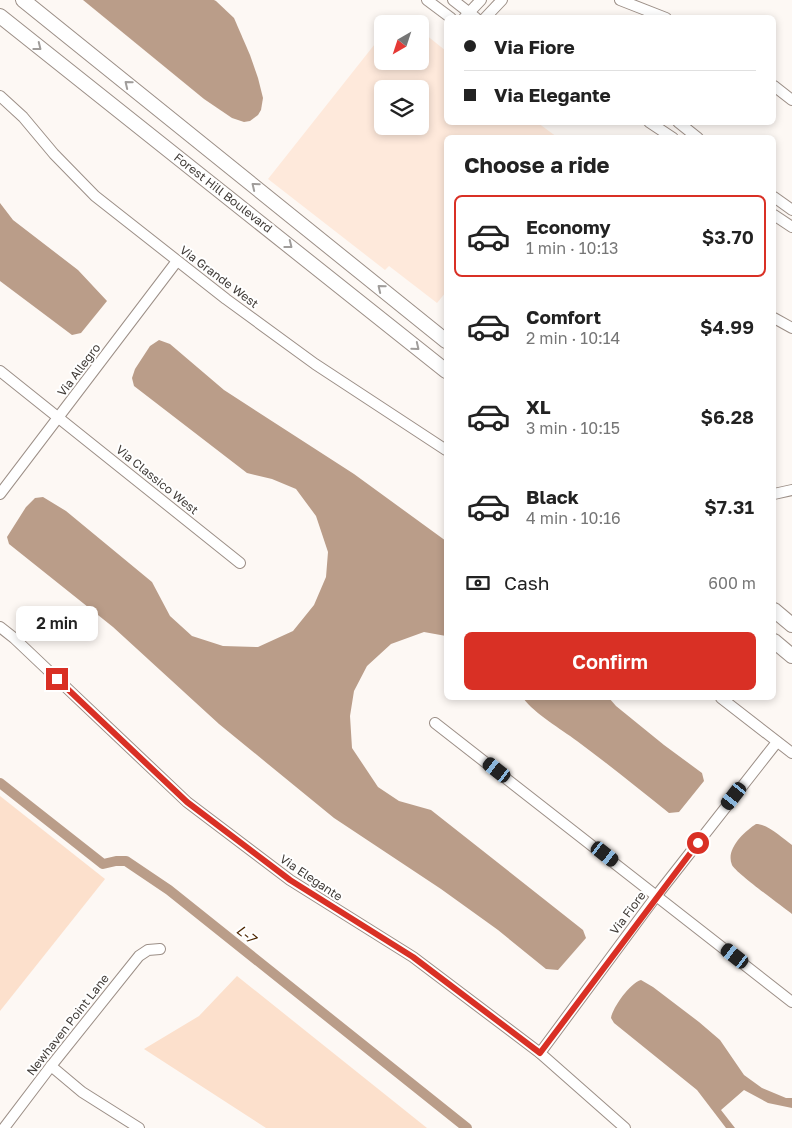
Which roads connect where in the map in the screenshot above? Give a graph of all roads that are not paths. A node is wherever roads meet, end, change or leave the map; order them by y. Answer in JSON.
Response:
{"nodes":[{"id":1,"x":23,"y":0,"type":"edge"},
{"id":2,"x":427,"y":0,"type":"edge"},
{"id":3,"x":453,"y":0,"type":"edge"},
{"id":4,"x":481,"y":0,"type":"edge"},
{"id":5,"x":502,"y":0,"type":"edge"},
{"id":6,"x":620,"y":0,"type":"edge"},
{"id":7,"x":448,"y":15,"type":"edge"},
{"id":8,"x":468,"y":15,"type":"edge"},
{"id":9,"x":470,"y":15,"type":"edge"},
{"id":10,"x":488,"y":15,"type":"edge"},
{"id":11,"x":660,"y":15,"type":"edge"},
{"id":12,"x":0,"y":16,"type":"edge"},
{"id":13,"x":776,"y":88,"type":"edge"},
{"id":14,"x":0,"y":96,"type":"edge"},
{"id":15,"x":792,"y":100,"type":"edge"},
{"id":16,"x":654,"y":125,"type":"edge"},
{"id":17,"x":682,"y":125,"type":"edge"},
{"id":18,"x":669,"y":135,"type":"edge"},
{"id":19,"x":694,"y":135,"type":"edge"},
{"id":20,"x":776,"y":198,"type":"edge"},
{"id":21,"x":792,"y":210,"type":"edge"},
{"id":22,"x":776,"y":216,"type":"edge"},
{"id":23,"x":792,"y":227,"type":"edge"},
{"id":24,"x":177,"y":261,"type":"junction"},
{"id":25,"x":776,"y":319,"type":"edge"},
{"id":26,"x":792,"y":328,"type":"edge"},
{"id":27,"x":444,"y":338,"type":"edge"},
{"id":28,"x":444,"y":369,"type":"edge"},
{"id":29,"x":0,"y":371,"type":"edge"},
{"id":30,"x":59,"y":418,"type":"junction"},
{"id":31,"x":444,"y":449,"type":"edge"},
{"id":32,"x":792,"y":490,"type":"edge"},
{"id":33,"x":0,"y":494,"type":"edge"},
{"id":34,"x":776,"y":494,"type":"edge"},
{"id":35,"x":240,"y":563,"type":"dead end"},
{"id":36,"x":776,"y":612,"type":"edge"},
{"id":37,"x":792,"y":625,"type":"edge"},
{"id":38,"x":0,"y":627,"type":"edge"},
{"id":39,"x":776,"y":643,"type":"edge"},
{"id":40,"x":792,"y":656,"type":"edge"},
{"id":41,"x":723,"y":700,"type":"edge"},
{"id":42,"x":435,"y":723,"type":"dead end"},
{"id":43,"x":777,"y":742,"type":"junction"},
{"id":44,"x":792,"y":753,"type":"edge"},
{"id":45,"x":657,"y":895,"type":"junction"},
{"id":46,"x":160,"y":949,"type":"dead end"},
{"id":47,"x":792,"y":1002,"type":"edge"},
{"id":48,"x":540,"y":1053,"type":"junction"},
{"id":49,"x":50,"y":1066,"type":"junction"},
{"id":50,"x":4,"y":1128,"type":"edge"},
{"id":51,"x":138,"y":1128,"type":"edge"},
{"id":52,"x":625,"y":1128,"type":"edge"}],
"edges":[{"from":27,"to":1,"type":"main road","name":"Forest Hill Boulevard","one_way":true},
{"from":2,"to":7,"type":"street"},
{"from":3,"to":8,"type":"street"},
{"from":4,"to":9,"type":"street"},
{"from":5,"to":10,"type":"street"},
{"from":6,"to":11,"type":"street"},
{"from":12,"to":28,"type":"main road","name":"Forest Hill Boulevard","one_way":true},
{"from":13,"to":15,"type":"street"},
{"from":14,"to":24,"type":"street","name":"Via Grande West"},
{"from":16,"to":18,"type":"street"},
{"from":17,"to":19,"type":"street"},
{"from":20,"to":21,"type":"street"},
{"from":22,"to":23,"type":"street"},
{"from":24,"to":30,"type":"street","name":"Via Allegro"},
{"from":24,"to":31,"type":"street","name":"Via Grande West"},
{"from":25,"to":26,"type":"street"},
{"from":29,"to":30,"type":"street","name":"Via Classico West"},
{"from":30,"to":33,"type":"street","name":"Via Allegro"},
{"from":30,"to":35,"type":"street","name":"Via Classico West"},
{"from":32,"to":34,"type":"street"},
{"from":36,"to":37,"type":"main road"},
{"from":38,"to":48,"type":"street","name":"Via Elegante"},
{"from":39,"to":40,"type":"main road"},
{"from":41,"to":43,"type":"street"},
{"from":42,"to":45,"type":"street"},
{"from":43,"to":44,"type":"street"},
{"from":43,"to":45,"type":"street","name":"Via Fiore"},
{"from":45,"to":47,"type":"street"},
{"from":45,"to":48,"type":"street","name":"Via Fiore"},
{"from":46,"to":49,"type":"street","name":"Newhaven Point Lane"},
{"from":48,"to":52,"type":"street","name":"Via Elegante"},
{"from":49,"to":50,"type":"street","name":"Newhaven Point Lane"},
{"from":49,"to":51,"type":"street"}]}
